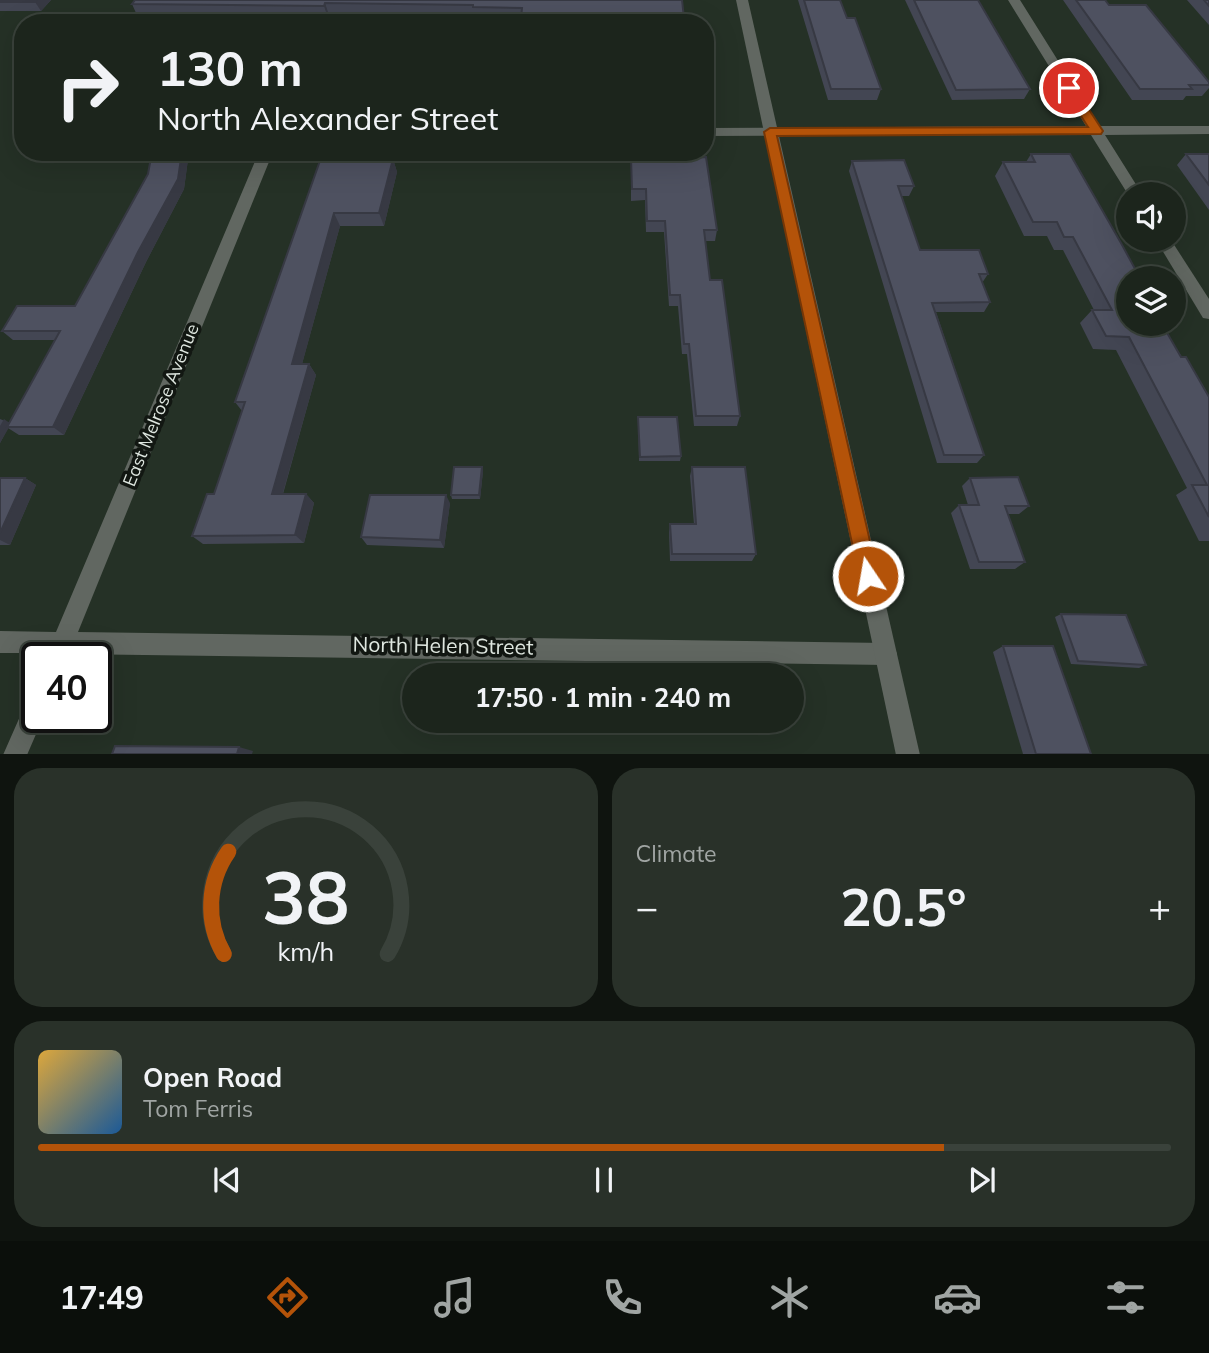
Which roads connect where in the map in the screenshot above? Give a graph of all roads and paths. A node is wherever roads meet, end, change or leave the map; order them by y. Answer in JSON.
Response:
{"nodes":[{"id":1,"x":742,"y":0,"type":"edge"},
{"id":2,"x":1014,"y":0,"type":"edge"},
{"id":3,"x":1209,"y":130,"type":"edge"},
{"id":4,"x":1097,"y":131,"type":"junction"},
{"id":5,"x":714,"y":132,"type":"edge"},
{"id":6,"x":770,"y":132,"type":"junction"},
{"id":7,"x":262,"y":161,"type":"edge"},
{"id":8,"x":1128,"y":182,"type":"edge"},
{"id":9,"x":1171,"y":252,"type":"edge"},
{"id":10,"x":1209,"y":313,"type":"edge"},
{"id":11,"x":0,"y":642,"type":"edge"},
{"id":12,"x":62,"y":642,"type":"edge"},
{"id":13,"x":21,"y":645,"type":"edge"},
{"id":14,"x":112,"y":650,"type":"edge"},
{"id":15,"x":886,"y":654,"type":"junction"},
{"id":16,"x":24,"y":733,"type":"edge"},
{"id":17,"x":15,"y":754,"type":"edge"},
{"id":18,"x":908,"y":754,"type":"edge"}],
"edges":[{"from":1,"to":6,"type":"street"},
{"from":2,"to":4,"type":"street"},
{"from":3,"to":4,"type":"street"},
{"from":4,"to":6,"type":"street"},
{"from":4,"to":8,"type":"street"},
{"from":5,"to":6,"type":"street"},
{"from":6,"to":15,"type":"street"},
{"from":7,"to":12,"type":"street","name":"East Melrose Avenue"},
{"from":9,"to":10,"type":"street"},
{"from":11,"to":13,"type":"street","name":"North Helen Street"},
{"from":14,"to":15,"type":"street","name":"North Helen Street"},
{"from":15,"to":18,"type":"street"},
{"from":16,"to":17,"type":"street"}]}
